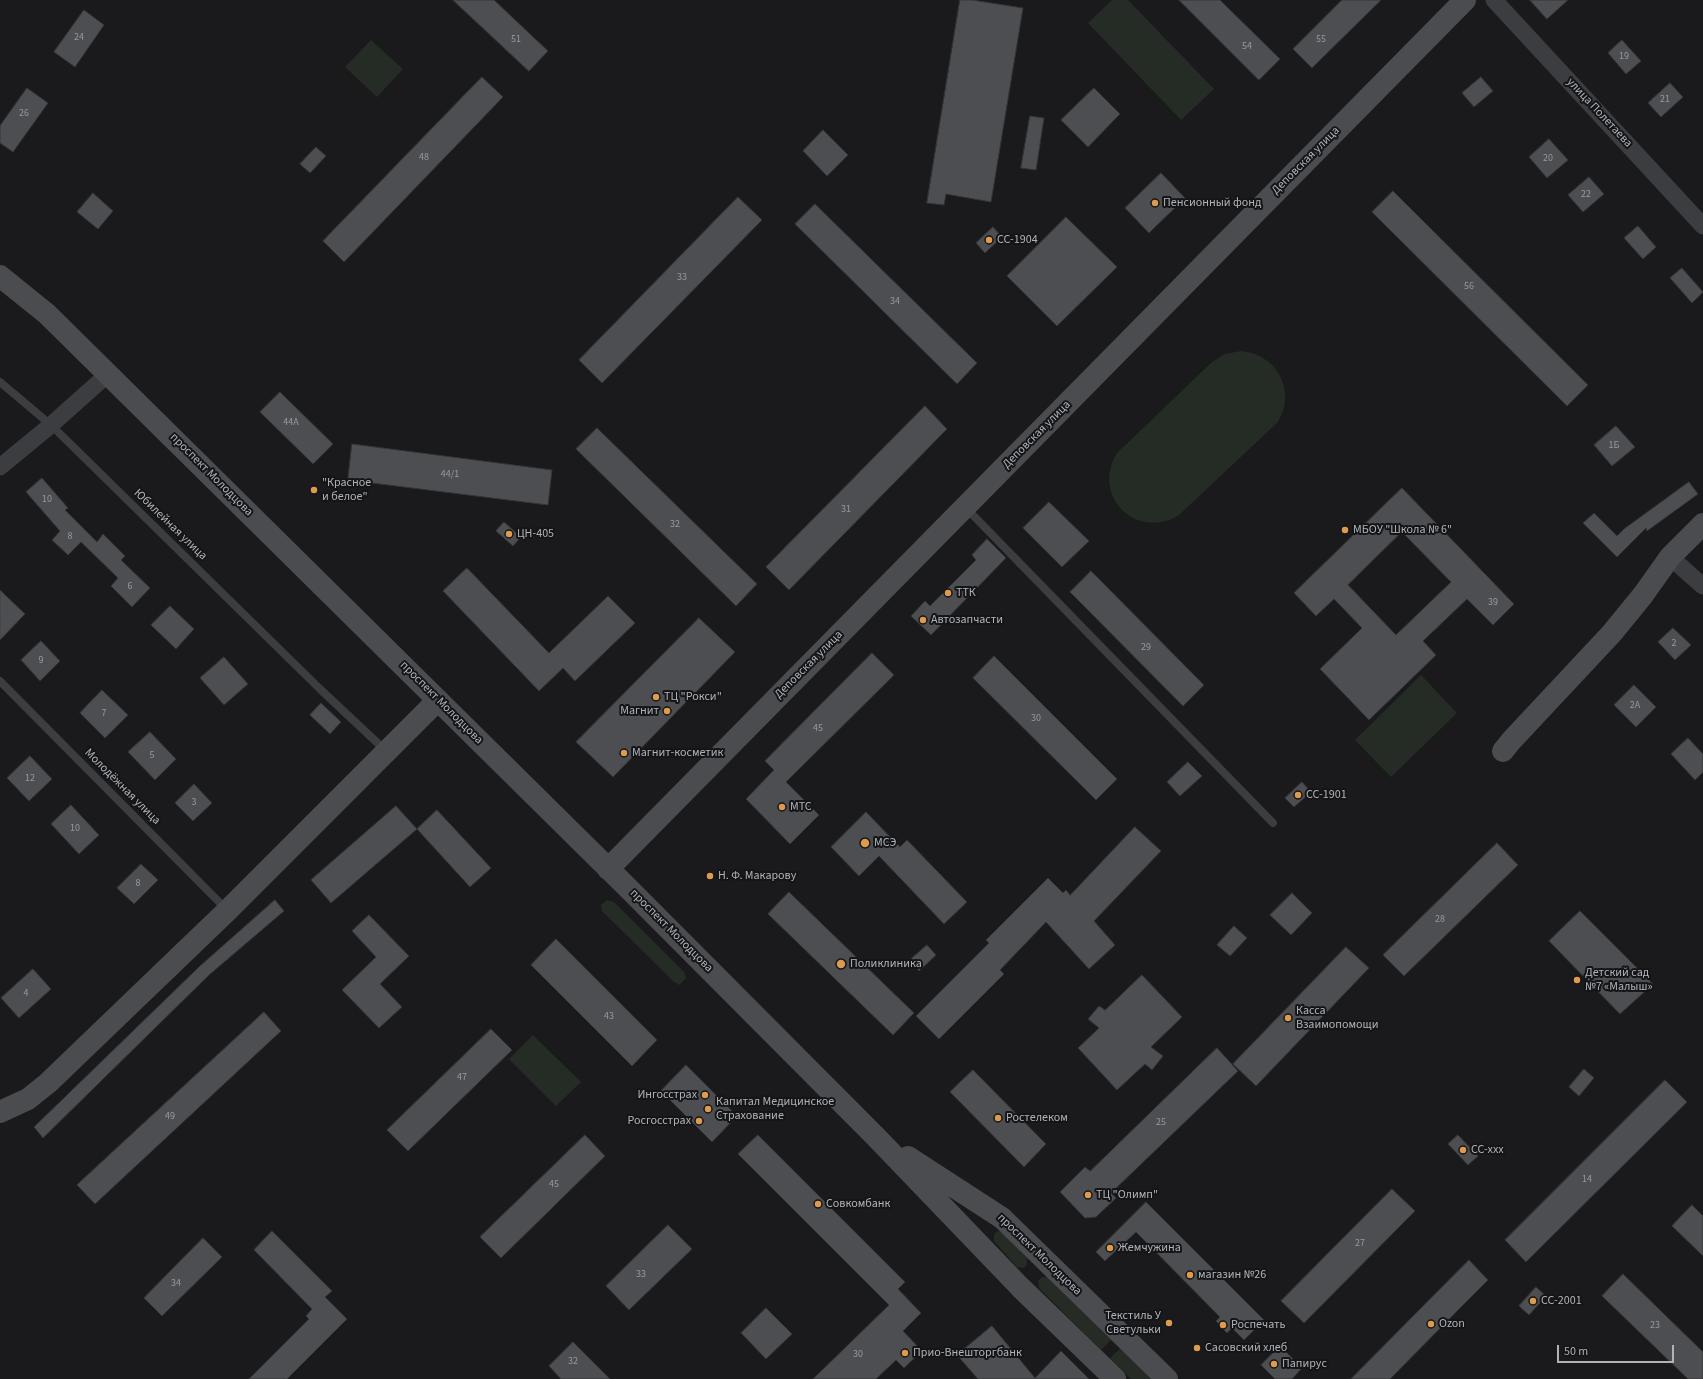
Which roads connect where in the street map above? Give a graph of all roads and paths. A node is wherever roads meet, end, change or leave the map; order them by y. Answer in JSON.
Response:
{"nodes":[{"id":1,"x":1465,"y":0,"type":"edge"},
{"id":2,"x":1494,"y":0,"type":"edge"},
{"id":3,"x":1703,"y":226,"type":"edge"},
{"id":4,"x":0,"y":276,"type":"edge"},
{"id":5,"x":108,"y":374,"type":"junction"},
{"id":6,"x":0,"y":382,"type":"edge"},
{"id":7,"x":51,"y":425,"type":"junction"},
{"id":8,"x":0,"y":467,"type":"edge"},
{"id":9,"x":965,"y":507,"type":"junction"},
{"id":10,"x":1703,"y":524,"type":"edge"},
{"id":11,"x":1670,"y":557,"type":"junction"},
{"id":12,"x":1703,"y":586,"type":"edge"},
{"id":13,"x":0,"y":681,"type":"edge"},
{"id":14,"x":438,"y":700,"type":"junction"},
{"id":15,"x":386,"y":751,"type":"junction"},
{"id":16,"x":1503,"y":751,"type":"dead end"},
{"id":17,"x":1273,"y":823,"type":"dead end"},
{"id":18,"x":608,"y":869,"type":"junction"},
{"id":19,"x":227,"y":911,"type":"junction"},
{"id":20,"x":0,"y":1112,"type":"edge"},
{"id":21,"x":876,"y":1137,"type":"junction"},
{"id":22,"x":1115,"y":1379,"type":"edge"},
{"id":23,"x":1167,"y":1379,"type":"edge"}],
"edges":[{"from":1,"to":9,"type":"street","name":"Деповская улица"},
{"from":2,"to":3,"type":"street","name":"улица Полетаева"},
{"from":4,"to":5,"type":"street","name":"проспект Молодцова"},
{"from":5,"to":7,"type":"street"},
{"from":5,"to":14,"type":"street","name":"проспект Молодцова"},
{"from":6,"to":7,"type":"lane","name":"Юбилейная улица"},
{"from":7,"to":8,"type":"street"},
{"from":7,"to":15,"type":"lane","name":"Юбилейная улица"},
{"from":9,"to":17,"type":"lane"},
{"from":9,"to":18,"type":"street","name":"Деповская улица"},
{"from":10,"to":11,"type":"street"},
{"from":11,"to":12,"type":"street"},
{"from":11,"to":16,"type":"street"},
{"from":13,"to":19,"type":"lane","name":"Молодёжная улица"},
{"from":14,"to":15,"type":"street"},
{"from":14,"to":18,"type":"street","name":"проспект Молодцова"},
{"from":15,"to":19,"type":"street"},
{"from":18,"to":21,"type":"street","name":"проспект Молодцова"},
{"from":19,"to":20,"type":"street"},
{"from":21,"to":22,"type":"street","name":"проспект Молодцова"},
{"from":21,"to":23,"type":"street","name":"проспект Молодцова"}]}
